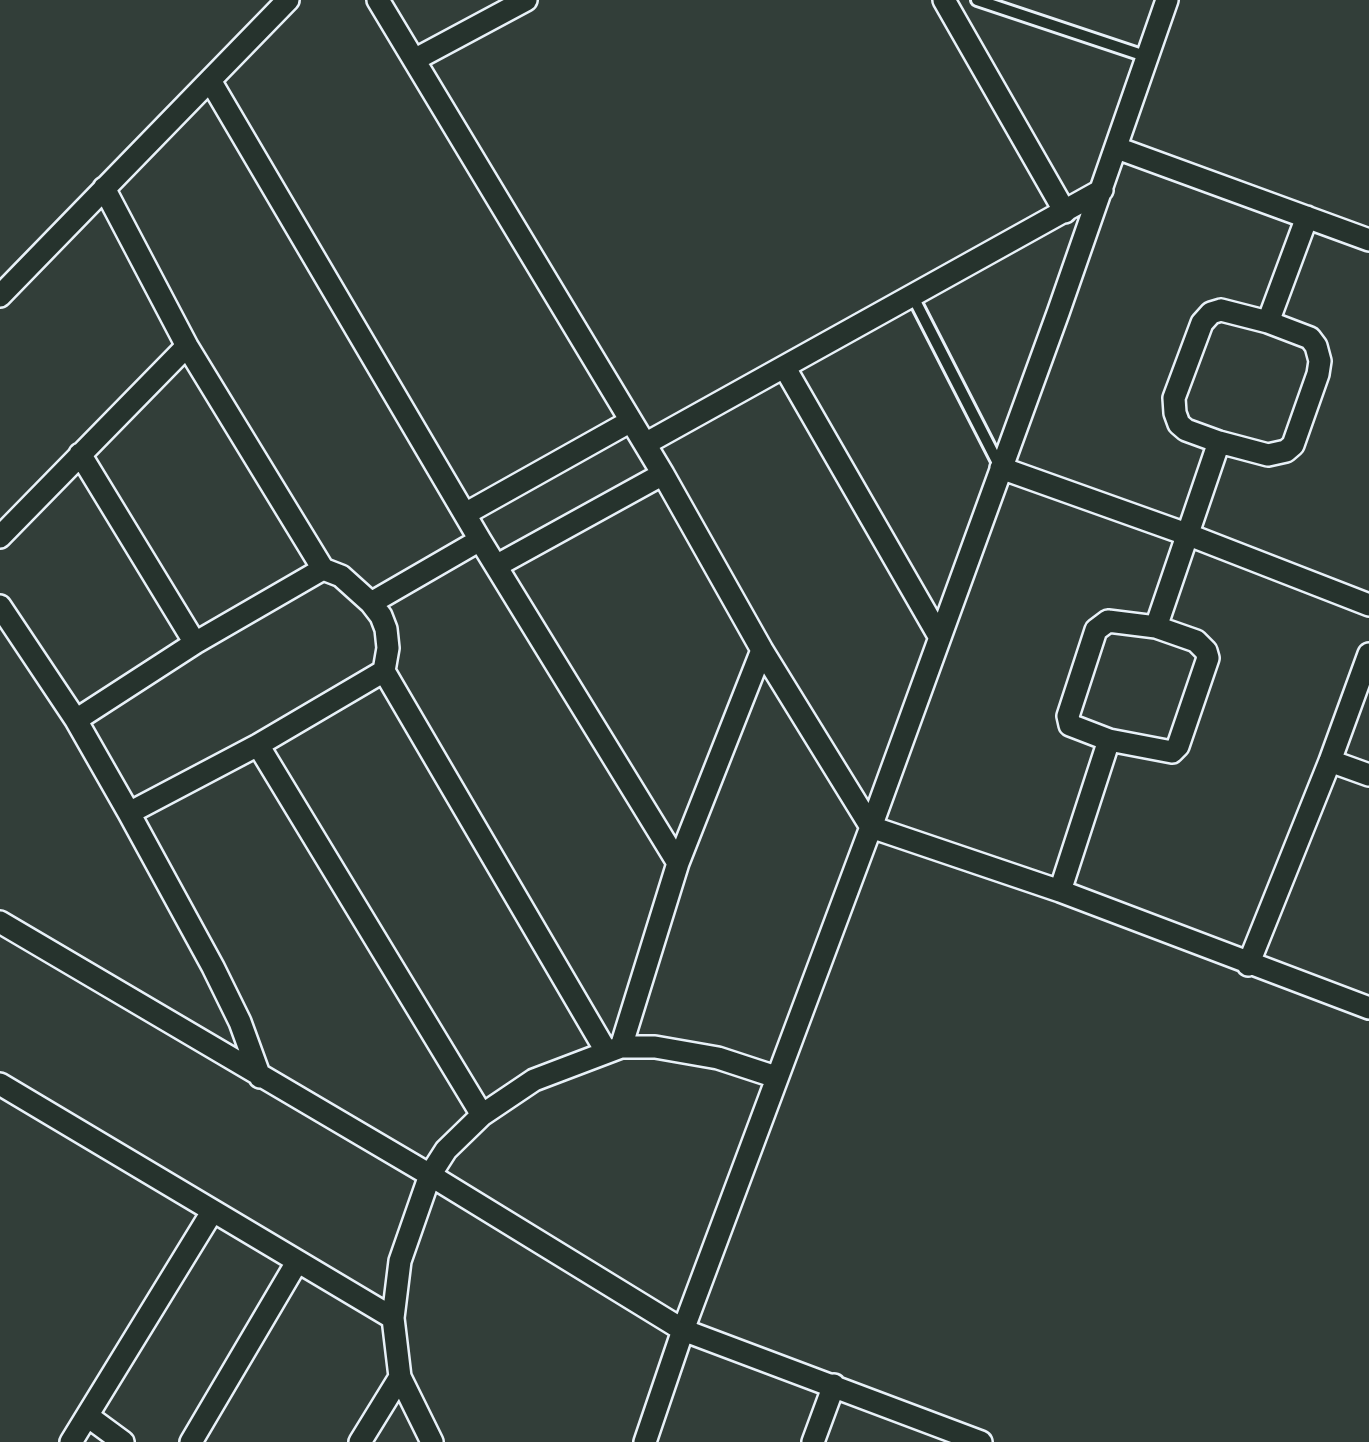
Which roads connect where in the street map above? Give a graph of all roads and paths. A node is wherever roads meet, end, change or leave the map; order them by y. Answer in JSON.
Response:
{"nodes":[{"id":1,"x":288,"y":0,"type":"edge"},
{"id":2,"x":378,"y":0,"type":"edge"},
{"id":3,"x":526,"y":0,"type":"edge"},
{"id":4,"x":944,"y":0,"type":"edge"},
{"id":5,"x":978,"y":0,"type":"edge"},
{"id":6,"x":1167,"y":0,"type":"edge"},
{"id":7,"x":1148,"y":57,"type":"junction"},
{"id":8,"x":414,"y":60,"type":"junction"},
{"id":9,"x":211,"y":82,"type":"junction"},
{"id":10,"x":1117,"y":148,"type":"junction"},
{"id":11,"x":104,"y":188,"type":"junction"},
{"id":12,"x":1102,"y":190,"type":"junction"},
{"id":13,"x":1065,"y":212,"type":"junction"},
{"id":14,"x":1307,"y":217,"type":"junction"},
{"id":15,"x":1369,"y":240,"type":"edge"},
{"id":16,"x":912,"y":295,"type":"junction"},
{"id":17,"x":0,"y":296,"type":"edge"},
{"id":18,"x":1268,"y":322,"type":"junction"},
{"id":19,"x":187,"y":346,"type":"junction"},
{"id":20,"x":785,"y":368,"type":"junction"},
{"id":21,"x":631,"y":421,"type":"junction"},
{"id":22,"x":1219,"y":442,"type":"junction"},
{"id":23,"x":645,"y":444,"type":"junction"},
{"id":24,"x":80,"y":454,"type":"junction"},
{"id":25,"x":1001,"y":468,"type":"junction"},
{"id":26,"x":663,"y":474,"type":"junction"},
{"id":27,"x":465,"y":514,"type":"junction"},
{"id":28,"x":1189,"y":535,"type":"junction"},
{"id":29,"x":0,"y":537,"type":"edge"},
{"id":30,"x":480,"y":540,"type":"junction"},
{"id":31,"x":496,"y":566,"type":"junction"},
{"id":32,"x":323,"y":569,"type":"junction"},
{"id":33,"x":371,"y":603,"type":"junction"},
{"id":34,"x":1369,"y":605,"type":"edge"},
{"id":35,"x":0,"y":606,"type":"edge"},
{"id":36,"x":1156,"y":627,"type":"junction"},
{"id":37,"x":939,"y":636,"type":"junction"},
{"id":38,"x":195,"y":643,"type":"junction"},
{"id":39,"x":761,"y":650,"type":"junction"},
{"id":40,"x":1369,"y":654,"type":"edge"},
{"id":41,"x":384,"y":671,"type":"junction"},
{"id":42,"x":76,"y":720,"type":"junction"},
{"id":43,"x":1108,"y":740,"type":"junction"},
{"id":44,"x":258,"y":745,"type":"junction"},
{"id":45,"x":1330,"y":761,"type":"junction"},
{"id":46,"x":1369,"y":775,"type":"edge"},
{"id":47,"x":130,"y":813,"type":"junction"},
{"id":48,"x":871,"y":827,"type":"junction"},
{"id":49,"x":678,"y":863,"type":"junction"},
{"id":50,"x":1060,"y":891,"type":"junction"},
{"id":51,"x":0,"y":922,"type":"edge"},
{"id":52,"x":1248,"y":965,"type":"junction"},
{"id":53,"x":1369,"y":1009,"type":"edge"},
{"id":54,"x":613,"y":1049,"type":"junction"},
{"id":55,"x":260,"y":1077,"type":"junction"},
{"id":56,"x":776,"y":1077,"type":"junction"},
{"id":57,"x":0,"y":1084,"type":"edge"},
{"id":58,"x":481,"y":1115,"type":"junction"},
{"id":59,"x":430,"y":1175,"type":"junction"},
{"id":60,"x":212,"y":1212,"type":"junction"},
{"id":61,"x":298,"y":1262,"type":"junction"},
{"id":62,"x":393,"y":1318,"type":"junction"},
{"id":63,"x":682,"y":1330,"type":"junction"},
{"id":64,"x":400,"y":1377,"type":"junction"},
{"id":65,"x":834,"y":1385,"type":"junction"},
{"id":66,"x":89,"y":1417,"type":"junction"},
{"id":67,"x":978,"y":1441,"type":"edge"},
{"id":68,"x":71,"y":1442,"type":"edge"},
{"id":69,"x":123,"y":1442,"type":"edge"},
{"id":70,"x":191,"y":1442,"type":"edge"},
{"id":71,"x":360,"y":1442,"type":"edge"},
{"id":72,"x":432,"y":1442,"type":"edge"},
{"id":73,"x":645,"y":1442,"type":"edge"},
{"id":74,"x":813,"y":1442,"type":"edge"}],
"edges":[{"from":1,"to":9,"type":"street"},
{"from":2,"to":8,"type":"street"},
{"from":3,"to":8,"type":"street"},
{"from":4,"to":13,"type":"street"},
{"from":5,"to":7,"type":"lane"},
{"from":6,"to":7,"type":"street"},
{"from":7,"to":10,"type":"street"},
{"from":8,"to":21,"type":"street"},
{"from":9,"to":11,"type":"street"},
{"from":9,"to":27,"type":"street"},
{"from":10,"to":12,"type":"street"},
{"from":10,"to":14,"type":"street"},
{"from":11,"to":17,"type":"street"},
{"from":11,"to":19,"type":"street"},
{"from":12,"to":13,"type":"street"},
{"from":12,"to":25,"type":"street"},
{"from":13,"to":16,"type":"street"},
{"from":14,"to":15,"type":"street"},
{"from":14,"to":18,"type":"street"},
{"from":16,"to":20,"type":"street"},
{"from":16,"to":25,"type":"lane"},
{"from":18,"to":22,"type":"street"},
{"from":18,"to":22,"type":"street"},
{"from":19,"to":24,"type":"street"},
{"from":19,"to":32,"type":"street"},
{"from":20,"to":23,"type":"street"},
{"from":20,"to":37,"type":"street"},
{"from":21,"to":23,"type":"street"},
{"from":21,"to":27,"type":"street"},
{"from":22,"to":28,"type":"street"},
{"from":23,"to":26,"type":"street"},
{"from":24,"to":29,"type":"street"},
{"from":24,"to":38,"type":"street"},
{"from":25,"to":28,"type":"street"},
{"from":25,"to":37,"type":"street"},
{"from":26,"to":31,"type":"street"},
{"from":26,"to":39,"type":"street"},
{"from":27,"to":30,"type":"street"},
{"from":28,"to":34,"type":"street"},
{"from":28,"to":36,"type":"street"},
{"from":30,"to":31,"type":"street"},
{"from":30,"to":33,"type":"street"},
{"from":31,"to":49,"type":"street"},
{"from":32,"to":33,"type":"street"},
{"from":32,"to":38,"type":"street"},
{"from":33,"to":41,"type":"street"},
{"from":35,"to":42,"type":"street"},
{"from":36,"to":43,"type":"street"},
{"from":36,"to":43,"type":"street"},
{"from":37,"to":48,"type":"street"},
{"from":38,"to":42,"type":"street"},
{"from":39,"to":48,"type":"street"},
{"from":39,"to":49,"type":"street"},
{"from":40,"to":45,"type":"street"},
{"from":41,"to":44,"type":"street"},
{"from":41,"to":54,"type":"street"},
{"from":42,"to":47,"type":"street"},
{"from":43,"to":50,"type":"street"},
{"from":44,"to":47,"type":"street"},
{"from":44,"to":58,"type":"street"},
{"from":45,"to":46,"type":"street"},
{"from":45,"to":52,"type":"street"},
{"from":47,"to":55,"type":"street"},
{"from":48,"to":50,"type":"street"},
{"from":48,"to":56,"type":"street"},
{"from":49,"to":54,"type":"street"},
{"from":50,"to":52,"type":"street"},
{"from":51,"to":55,"type":"street"},
{"from":52,"to":53,"type":"street"},
{"from":54,"to":56,"type":"street"},
{"from":54,"to":58,"type":"street"},
{"from":55,"to":59,"type":"street"},
{"from":56,"to":63,"type":"street"},
{"from":57,"to":60,"type":"street"},
{"from":58,"to":59,"type":"street"},
{"from":59,"to":62,"type":"street"},
{"from":59,"to":63,"type":"street"},
{"from":60,"to":61,"type":"street"},
{"from":60,"to":66,"type":"street"},
{"from":61,"to":62,"type":"street"},
{"from":61,"to":70,"type":"street"},
{"from":62,"to":64,"type":"street"},
{"from":63,"to":65,"type":"street"},
{"from":63,"to":73,"type":"street"},
{"from":64,"to":71,"type":"street"},
{"from":64,"to":72,"type":"street"},
{"from":65,"to":67,"type":"street"},
{"from":65,"to":74,"type":"street"},
{"from":66,"to":68,"type":"street"},
{"from":66,"to":69,"type":"street"}]}
